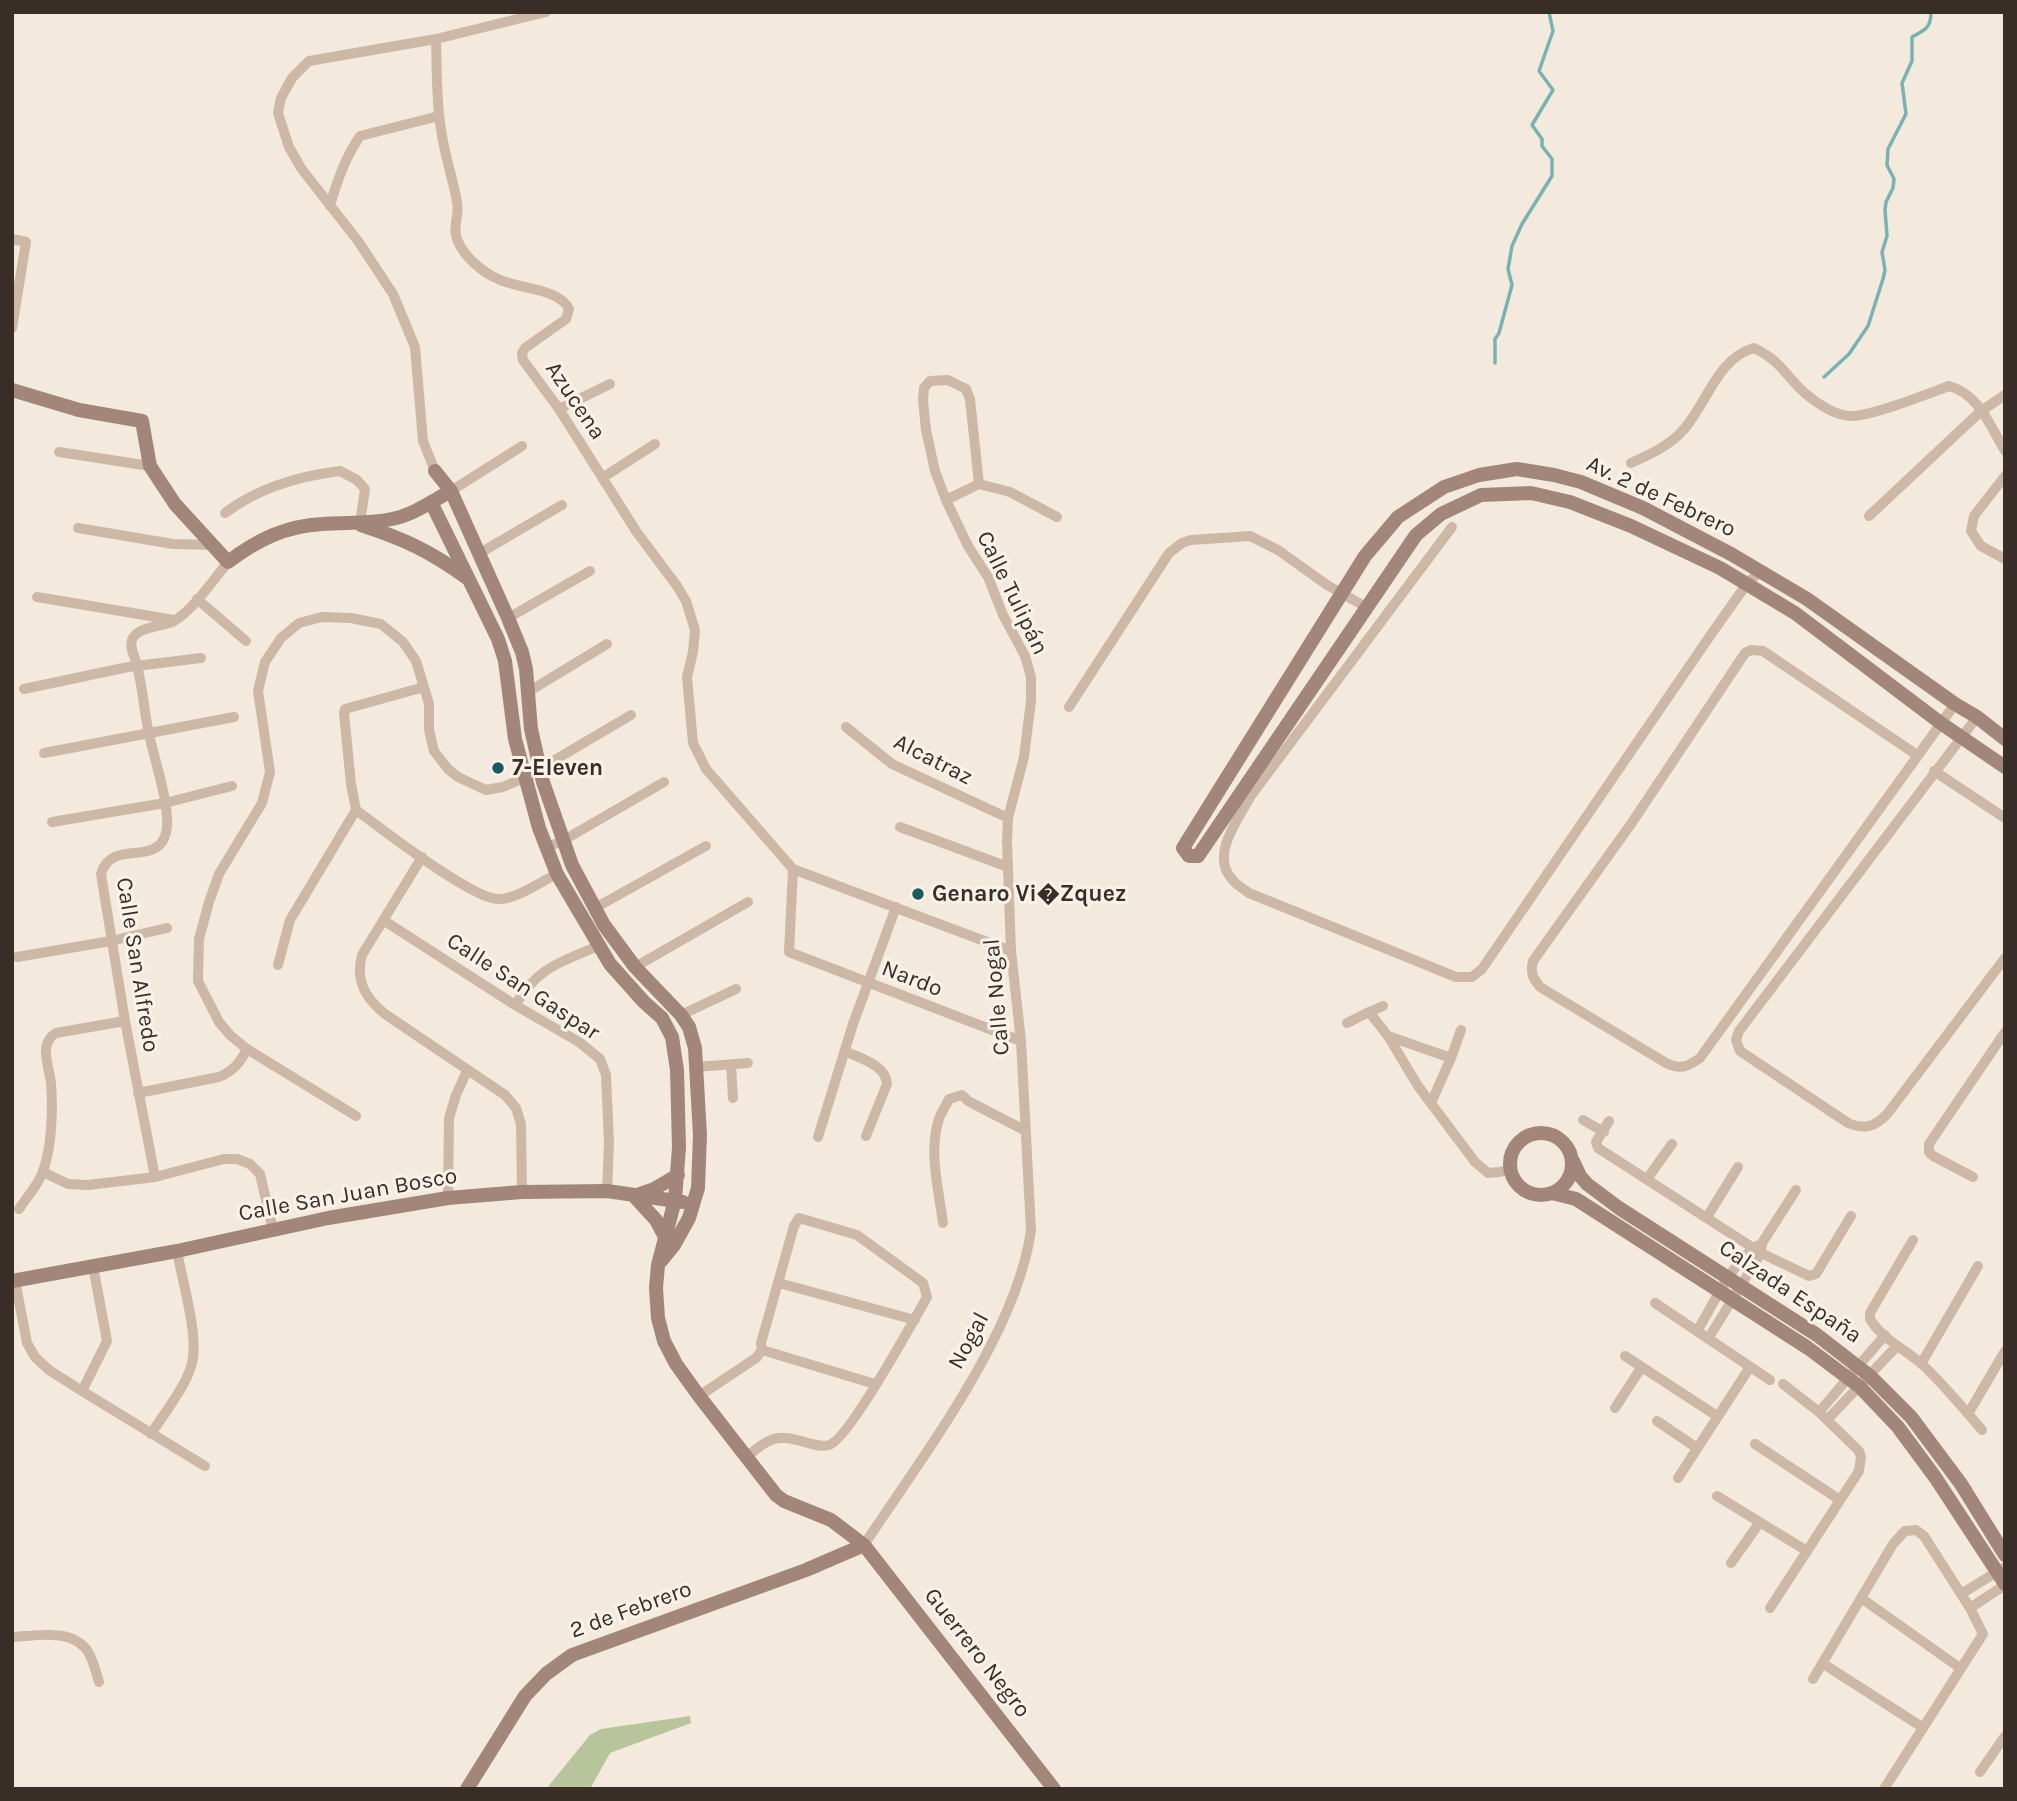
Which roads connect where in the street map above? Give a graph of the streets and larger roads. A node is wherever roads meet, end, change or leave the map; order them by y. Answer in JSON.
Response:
{"nodes":[{"id":1,"x":546,"y":12,"type":"edge"},
{"id":2,"x":517,"y":15,"type":"edge"},
{"id":3,"x":436,"y":39,"type":"junction"},
{"id":4,"x":439,"y":116,"type":"junction"},
{"id":5,"x":330,"y":206,"type":"junction"},
{"id":6,"x":12,"y":239,"type":"edge"},
{"id":7,"x":13,"y":313,"type":"edge"},
{"id":8,"x":12,"y":328,"type":"edge"},
{"id":9,"x":610,"y":384,"type":"dead end"},
{"id":10,"x":12,"y":390,"type":"edge"},
{"id":11,"x":2005,"y":395,"type":"edge"},
{"id":12,"x":559,"y":409,"type":"junction"},
{"id":13,"x":1981,"y":411,"type":"junction"},
{"id":14,"x":655,"y":444,"type":"dead end"},
{"id":15,"x":522,"y":446,"type":"dead end"},
{"id":16,"x":2005,"y":450,"type":"edge"},
{"id":17,"x":59,"y":452,"type":"dead end"},
{"id":18,"x":1631,"y":463,"type":"dead end"},
{"id":19,"x":150,"y":466,"type":"junction"},
{"id":20,"x":435,"y":471,"type":"junction"},
{"id":21,"x":2005,"y":476,"type":"edge"},
{"id":22,"x":602,"y":478,"type":"junction"},
{"id":23,"x":979,"y":484,"type":"junction"},
{"id":24,"x":2001,"y":487,"type":"edge"},
{"id":25,"x":451,"y":492,"type":"junction"},
{"id":26,"x":946,"y":500,"type":"junction"},
{"id":27,"x":431,"y":502,"type":"junction"},
{"id":28,"x":562,"y":505,"type":"dead end"},
{"id":29,"x":225,"y":513,"type":"dead end"},
{"id":30,"x":1869,"y":516,"type":"dead end"},
{"id":31,"x":1057,"y":517,"type":"dead end"},
{"id":32,"x":360,"y":524,"type":"junction"},
{"id":33,"x":1452,"y":527,"type":"dead end"},
{"id":34,"x":78,"y":528,"type":"dead end"},
{"id":35,"x":214,"y":545,"type":"junction"},
{"id":36,"x":480,"y":553,"type":"junction"},
{"id":37,"x":2005,"y":559,"type":"edge"},
{"id":38,"x":228,"y":562,"type":"junction"},
{"id":39,"x":590,"y":571,"type":"dead end"},
{"id":40,"x":1759,"y":572,"type":"junction"},
{"id":41,"x":468,"y":579,"type":"junction"},
{"id":42,"x":1746,"y":585,"type":"junction"},
{"id":43,"x":1341,"y":594,"type":"junction"},
{"id":44,"x":37,"y":597,"type":"dead end"},
{"id":45,"x":197,"y":599,"type":"junction"},
{"id":46,"x":1366,"y":607,"type":"junction"},
{"id":47,"x":508,"y":618,"type":"junction"},
{"id":48,"x":174,"y":620,"type":"junction"},
{"id":49,"x":246,"y":641,"type":"dead end"},
{"id":50,"x":607,"y":644,"type":"dead end"},
{"id":51,"x":201,"y":658,"type":"dead end"},
{"id":52,"x":137,"y":666,"type":"junction"},
{"id":53,"x":424,"y":687,"type":"junction"},
{"id":54,"x":24,"y":689,"type":"dead end"},
{"id":55,"x":528,"y":692,"type":"junction"},
{"id":56,"x":1955,"y":704,"type":"junction"},
{"id":57,"x":1069,"y":707,"type":"dead end"},
{"id":58,"x":631,"y":715,"type":"dead end"},
{"id":59,"x":234,"y":717,"type":"dead end"},
{"id":60,"x":1977,"y":717,"type":"junction"},
{"id":61,"x":1942,"y":724,"type":"junction"},
{"id":62,"x":846,"y":727,"type":"dead end"},
{"id":63,"x":149,"y":733,"type":"junction"},
{"id":64,"x":1962,"y":737,"type":"junction"},
{"id":65,"x":2005,"y":739,"type":"edge"},
{"id":66,"x":44,"y":752,"type":"dead end"},
{"id":67,"x":1917,"y":755,"type":"junction"},
{"id":68,"x":2005,"y":767,"type":"edge"},
{"id":69,"x":540,"y":768,"type":"junction"},
{"id":70,"x":1934,"y":771,"type":"junction"},
{"id":71,"x":526,"y":776,"type":"junction"},
{"id":72,"x":664,"y":782,"type":"dead end"},
{"id":73,"x":232,"y":786,"type":"dead end"},
{"id":74,"x":165,"y":803,"type":"junction"},
{"id":75,"x":356,"y":810,"type":"junction"},
{"id":76,"x":1008,"y":818,"type":"junction"},
{"id":77,"x":2005,"y":818,"type":"edge"},
{"id":78,"x":52,"y":822,"type":"dead end"},
{"id":79,"x":900,"y":827,"type":"dead end"},
{"id":80,"x":564,"y":840,"type":"junction"},
{"id":81,"x":706,"y":846,"type":"dead end"},
{"id":82,"x":547,"y":848,"type":"junction"},
{"id":83,"x":422,"y":857,"type":"junction"},
{"id":84,"x":1008,"y":867,"type":"junction"},
{"id":85,"x":793,"y":869,"type":"junction"},
{"id":86,"x":558,"y":874,"type":"junction"},
{"id":87,"x":748,"y":902,"type":"dead end"},
{"id":88,"x":896,"y":907,"type":"junction"},
{"id":89,"x":595,"y":908,"type":"junction"},
{"id":90,"x":383,"y":920,"type":"junction"},
{"id":91,"x":167,"y":928,"type":"dead end"},
{"id":92,"x":111,"y":942,"type":"junction"},
{"id":93,"x":598,"y":946,"type":"junction"},
{"id":94,"x":1011,"y":951,"type":"junction"},
{"id":95,"x":17,"y":957,"type":"dead end"},
{"id":96,"x":2005,"y":958,"type":"edge"},
{"id":97,"x":278,"y":965,"type":"dead end"},
{"id":98,"x":635,"y":967,"type":"junction"},
{"id":99,"x":867,"y":982,"type":"junction"},
{"id":100,"x":736,"y":989,"type":"dead end"},
{"id":101,"x":657,"y":990,"type":"junction"},
{"id":102,"x":644,"y":1002,"type":"junction"},
{"id":103,"x":515,"y":1005,"type":"junction"},
{"id":104,"x":1383,"y":1006,"type":"dead end"},
{"id":105,"x":1369,"y":1012,"type":"junction"},
{"id":106,"x":681,"y":1015,"type":"junction"},
{"id":107,"x":125,"y":1021,"type":"junction"},
{"id":108,"x":1347,"y":1023,"type":"dead end"},
{"id":109,"x":1461,"y":1030,"type":"dead end"},
{"id":110,"x":2005,"y":1032,"type":"edge"},
{"id":111,"x":1388,"y":1036,"type":"junction"},
{"id":112,"x":1021,"y":1041,"type":"junction"},
{"id":113,"x":247,"y":1049,"type":"junction"},
{"id":114,"x":845,"y":1051,"type":"junction"},
{"id":115,"x":1451,"y":1058,"type":"junction"},
{"id":116,"x":748,"y":1063,"type":"dead end"},
{"id":117,"x":731,"y":1065,"type":"junction"},
{"id":118,"x":696,"y":1067,"type":"junction"},
{"id":119,"x":467,"y":1071,"type":"junction"},
{"id":120,"x":138,"y":1093,"type":"junction"},
{"id":121,"x":733,"y":1098,"type":"dead end"},
{"id":122,"x":1431,"y":1103,"type":"junction"},
{"id":123,"x":356,"y":1116,"type":"dead end"},
{"id":124,"x":1583,"y":1120,"type":"dead end"},
{"id":125,"x":1609,"y":1121,"type":"dead end"},
{"id":126,"x":1024,"y":1130,"type":"junction"},
{"id":127,"x":1604,"y":1132,"type":"junction"},
{"id":128,"x":866,"y":1136,"type":"dead end"},
{"id":129,"x":818,"y":1137,"type":"dead end"},
{"id":130,"x":1672,"y":1144,"type":"dead end"},
{"id":131,"x":1573,"y":1161,"type":"junction"},
{"id":132,"x":1738,"y":1167,"type":"dead end"},
{"id":133,"x":1510,"y":1169,"type":"junction"},
{"id":134,"x":43,"y":1172,"type":"junction"},
{"id":135,"x":678,"y":1175,"type":"junction"},
{"id":136,"x":155,"y":1177,"type":"junction"},
{"id":137,"x":1973,"y":1177,"type":"dead end"},
{"id":138,"x":1647,"y":1180,"type":"junction"},
{"id":139,"x":1796,"y":1190,"type":"dead end"},
{"id":140,"x":607,"y":1191,"type":"junction"},
{"id":141,"x":523,"y":1192,"type":"junction"},
{"id":142,"x":1552,"y":1193,"type":"junction"},
{"id":143,"x":634,"y":1196,"type":"junction"},
{"id":144,"x":448,"y":1198,"type":"junction"},
{"id":145,"x":675,"y":1200,"type":"junction"},
{"id":146,"x":694,"y":1204,"type":"junction"},
{"id":147,"x":1619,"y":1208,"type":"junction"},
{"id":148,"x":19,"y":1209,"type":"dead end"},
{"id":149,"x":1851,"y":1216,"type":"dead end"},
{"id":150,"x":1707,"y":1217,"type":"junction"},
{"id":151,"x":1612,"y":1222,"type":"junction"},
{"id":152,"x":943,"y":1223,"type":"dead end"},
{"id":153,"x":273,"y":1230,"type":"junction"},
{"id":154,"x":1913,"y":1240,"type":"dead end"},
{"id":155,"x":669,"y":1241,"type":"junction"},
{"id":156,"x":1759,"y":1248,"type":"junction"},
{"id":157,"x":177,"y":1251,"type":"junction"},
{"id":158,"x":93,"y":1266,"type":"junction"},
{"id":159,"x":1978,"y":1266,"type":"dead end"},
{"id":160,"x":14,"y":1280,"type":"edge"},
{"id":161,"x":1736,"y":1281,"type":"junction"},
{"id":162,"x":779,"y":1283,"type":"junction"},
{"id":163,"x":1727,"y":1294,"type":"junction"},
{"id":164,"x":1655,"y":1303,"type":"dead end"},
{"id":165,"x":915,"y":1320,"type":"junction"},
{"id":166,"x":1697,"y":1331,"type":"junction"},
{"id":167,"x":1885,"y":1335,"type":"junction"},
{"id":168,"x":1708,"y":1339,"type":"junction"},
{"id":169,"x":1897,"y":1346,"type":"junction"},
{"id":170,"x":762,"y":1350,"type":"junction"},
{"id":171,"x":2005,"y":1351,"type":"edge"},
{"id":172,"x":1625,"y":1356,"type":"dead end"},
{"id":173,"x":1921,"y":1364,"type":"junction"},
{"id":174,"x":1857,"y":1365,"type":"junction"},
{"id":175,"x":1750,"y":1367,"type":"junction"},
{"id":176,"x":1641,"y":1368,"type":"junction"},
{"id":177,"x":1870,"y":1376,"type":"junction"},
{"id":178,"x":1847,"y":1377,"type":"junction"},
{"id":179,"x":1770,"y":1380,"type":"dead end"},
{"id":180,"x":875,"y":1384,"type":"junction"},
{"id":181,"x":1783,"y":1384,"type":"dead end"},
{"id":182,"x":1860,"y":1387,"type":"junction"},
{"id":183,"x":82,"y":1391,"type":"junction"},
{"id":184,"x":699,"y":1396,"type":"junction"},
{"id":185,"x":1615,"y":1408,"type":"dead end"},
{"id":186,"x":1819,"y":1412,"type":"junction"},
{"id":187,"x":1968,"y":1414,"type":"junction"},
{"id":188,"x":1717,"y":1416,"type":"junction"},
{"id":189,"x":1828,"y":1420,"type":"junction"},
{"id":190,"x":1657,"y":1422,"type":"dead end"},
{"id":191,"x":1982,"y":1430,"type":"dead end"},
{"id":192,"x":151,"y":1434,"type":"junction"},
{"id":193,"x":1755,"y":1444,"type":"dead end"},
{"id":194,"x":1697,"y":1448,"type":"junction"},
{"id":195,"x":745,"y":1458,"type":"junction"},
{"id":196,"x":205,"y":1466,"type":"dead end"},
{"id":197,"x":1678,"y":1478,"type":"dead end"},
{"id":198,"x":1961,"y":1484,"type":"junction"},
{"id":199,"x":1947,"y":1493,"type":"junction"},
{"id":200,"x":1717,"y":1496,"type":"dead end"},
{"id":201,"x":1840,"y":1500,"type":"junction"},
{"id":202,"x":1760,"y":1522,"type":"junction"},
{"id":203,"x":864,"y":1545,"type":"junction"},
{"id":204,"x":1807,"y":1551,"type":"junction"},
{"id":205,"x":2005,"y":1555,"type":"edge"},
{"id":206,"x":1731,"y":1563,"type":"dead end"},
{"id":207,"x":2003,"y":1577,"type":"edge"},
{"id":208,"x":1961,"y":1594,"type":"junction"},
{"id":209,"x":1861,"y":1598,"type":"junction"},
{"id":210,"x":1770,"y":1608,"type":"dead end"},
{"id":211,"x":1970,"y":1608,"type":"junction"},
{"id":212,"x":12,"y":1637,"type":"edge"},
{"id":213,"x":1822,"y":1663,"type":"junction"},
{"id":214,"x":1960,"y":1668,"type":"junction"},
{"id":215,"x":1813,"y":1679,"type":"dead end"},
{"id":216,"x":99,"y":1682,"type":"dead end"},
{"id":217,"x":1922,"y":1727,"type":"junction"},
{"id":218,"x":2005,"y":1736,"type":"edge"},
{"id":219,"x":1980,"y":1772,"type":"dead end"},
{"id":220,"x":467,"y":1789,"type":"edge"},
{"id":221,"x":1054,"y":1789,"type":"edge"},
{"id":222,"x":1884,"y":1789,"type":"edge"}],
"edges":[{"from":1,"to":2,"type":"street"},
{"from":2,"to":3,"type":"street"},
{"from":3,"to":4,"type":"street"},
{"from":3,"to":5,"type":"street"},
{"from":4,"to":5,"type":"street"},
{"from":4,"to":12,"type":"street","name":"Azucena"},
{"from":5,"to":20,"type":"street"},
{"from":6,"to":7,"type":"street"},
{"from":7,"to":8,"type":"street"},
{"from":9,"to":12,"type":"street"},
{"from":10,"to":19,"type":"street"},
{"from":11,"to":13,"type":"street"},
{"from":12,"to":22,"type":"street","name":"Azucena"},
{"from":13,"to":16,"type":"street"},
{"from":13,"to":18,"type":"street"},
{"from":13,"to":30,"type":"street"},
{"from":14,"to":22,"type":"street"},
{"from":15,"to":25,"type":"street"},
{"from":17,"to":19,"type":"street"},
{"from":19,"to":35,"type":"street"},
{"from":20,"to":25,"type":"street"},
{"from":20,"to":27,"type":"street"},
{"from":21,"to":24,"type":"street"},
{"from":22,"to":85,"type":"street","name":"Azucena"},
{"from":23,"to":26,"type":"street"},
{"from":23,"to":26,"type":"street","name":"Calle Tulipán"},
{"from":23,"to":31,"type":"street"},
{"from":24,"to":37,"type":"street"},
{"from":25,"to":27,"type":"street"},
{"from":25,"to":36,"type":"street"},
{"from":26,"to":76,"type":"street","name":"Calle Tulipán"},
{"from":27,"to":32,"type":"street"},
{"from":27,"to":41,"type":"street"},
{"from":28,"to":36,"type":"street"},
{"from":29,"to":32,"type":"street"},
{"from":32,"to":38,"type":"street"},
{"from":32,"to":41,"type":"street"},
{"from":33,"to":42,"type":"street"},
{"from":34,"to":35,"type":"street"},
{"from":35,"to":38,"type":"street"},
{"from":36,"to":47,"type":"street"},
{"from":38,"to":45,"type":"street","name":"Calle San Alfredo"},
{"from":39,"to":47,"type":"street"},
{"from":40,"to":42,"type":"street"},
{"from":40,"to":43,"type":"street","name":"Av. 2 de Febrero"},
{"from":40,"to":56,"type":"street","name":"Av. 2 de Febrero"},
{"from":41,"to":71,"type":"street"},
{"from":42,"to":46,"type":"street","name":"Av. 2 de Febrero"},
{"from":42,"to":61,"type":"street","name":"Av. 2 de Febrero"},
{"from":43,"to":46,"type":"street"},
{"from":43,"to":46,"type":"street","name":"Av. 2 de Febrero"},
{"from":43,"to":57,"type":"street"},
{"from":44,"to":48,"type":"street"},
{"from":45,"to":48,"type":"street","name":"Calle San Alfredo"},
{"from":45,"to":49,"type":"street"},
{"from":47,"to":55,"type":"street"},
{"from":48,"to":52,"type":"street","name":"Calle San Alfredo"},
{"from":50,"to":55,"type":"street"},
{"from":51,"to":52,"type":"street"},
{"from":52,"to":54,"type":"street"},
{"from":52,"to":63,"type":"street","name":"Calle San Alfredo"},
{"from":53,"to":71,"type":"street"},
{"from":53,"to":75,"type":"street"},
{"from":53,"to":113,"type":"street"},
{"from":55,"to":69,"type":"street"},
{"from":56,"to":60,"type":"street","name":"Av. 2 de Febrero"},
{"from":56,"to":61,"type":"street"},
{"from":58,"to":69,"type":"street"},
{"from":59,"to":63,"type":"street"},
{"from":60,"to":64,"type":"street"},
{"from":60,"to":65,"type":"street","name":"Av. 2 de Febrero"},
{"from":61,"to":64,"type":"street","name":"Av. 2 de Febrero"},
{"from":61,"to":67,"type":"street"},
{"from":62,"to":76,"type":"street","name":"Alcatraz"},
{"from":63,"to":66,"type":"street"},
{"from":63,"to":74,"type":"street","name":"Calle San Alfredo"},
{"from":64,"to":68,"type":"street","name":"Av. 2 de Febrero"},
{"from":64,"to":70,"type":"street"},
{"from":67,"to":67,"type":"street"},
{"from":69,"to":71,"type":"street"},
{"from":69,"to":80,"type":"street"},
{"from":70,"to":77,"type":"street"},
{"from":70,"to":96,"type":"street"},
{"from":71,"to":82,"type":"street"},
{"from":72,"to":80,"type":"street"},
{"from":73,"to":74,"type":"street"},
{"from":74,"to":78,"type":"street"},
{"from":74,"to":92,"type":"street","name":"Calle San Alfredo"},
{"from":75,"to":83,"type":"street"},
{"from":75,"to":97,"type":"street"},
{"from":76,"to":84,"type":"street","name":"Calle Nogal"},
{"from":79,"to":84,"type":"street"},
{"from":80,"to":82,"type":"street"},
{"from":80,"to":89,"type":"street"},
{"from":81,"to":89,"type":"street"},
{"from":82,"to":86,"type":"street"},
{"from":83,"to":86,"type":"street"},
{"from":83,"to":90,"type":"street"},
{"from":84,"to":94,"type":"street","name":"Calle Nogal"},
{"from":85,"to":88,"type":"street"},
{"from":85,"to":99,"type":"street","name":"Nardo"},
{"from":86,"to":93,"type":"street"},
{"from":87,"to":98,"type":"street"},
{"from":88,"to":94,"type":"street"},
{"from":88,"to":99,"type":"street"},
{"from":89,"to":98,"type":"street"},
{"from":90,"to":103,"type":"street","name":"Calle San Gaspar"},
{"from":90,"to":119,"type":"street"},
{"from":91,"to":92,"type":"street"},
{"from":92,"to":95,"type":"street"},
{"from":92,"to":107,"type":"street","name":"Calle San Alfredo"},
{"from":93,"to":102,"type":"street"},
{"from":93,"to":103,"type":"street"},
{"from":94,"to":112,"type":"street","name":"Calle Nogal"},
{"from":98,"to":101,"type":"street"},
{"from":99,"to":112,"type":"street","name":"Nardo"},
{"from":99,"to":114,"type":"street"},
{"from":100,"to":106,"type":"street"},
{"from":101,"to":102,"type":"street"},
{"from":101,"to":106,"type":"street"},
{"from":102,"to":135,"type":"street"},
{"from":103,"to":140,"type":"street","name":"Calle San Gaspar"},
{"from":104,"to":105,"type":"street"},
{"from":105,"to":108,"type":"street"},
{"from":105,"to":111,"type":"street"},
{"from":106,"to":118,"type":"street"},
{"from":107,"to":120,"type":"street","name":"Calle San Alfredo"},
{"from":107,"to":134,"type":"street"},
{"from":109,"to":115,"type":"street"},
{"from":110,"to":137,"type":"street"},
{"from":111,"to":115,"type":"street"},
{"from":111,"to":122,"type":"street"},
{"from":112,"to":126,"type":"street","name":"Calle Nogal"},
{"from":113,"to":120,"type":"street"},
{"from":113,"to":123,"type":"street"},
{"from":114,"to":128,"type":"street"},
{"from":114,"to":129,"type":"street"},
{"from":115,"to":122,"type":"street"},
{"from":116,"to":117,"type":"street"},
{"from":117,"to":118,"type":"street"},
{"from":117,"to":121,"type":"street"},
{"from":118,"to":146,"type":"street"},
{"from":119,"to":141,"type":"street"},
{"from":119,"to":144,"type":"street"},
{"from":120,"to":136,"type":"street","name":"Calle San Alfredo"},
{"from":122,"to":133,"type":"street"},
{"from":124,"to":127,"type":"street"},
{"from":125,"to":127,"type":"street"},
{"from":126,"to":152,"type":"street"},
{"from":126,"to":203,"type":"street","name":"Nogal"},
{"from":127,"to":138,"type":"street"},
{"from":130,"to":138,"type":"street"},
{"from":131,"to":133,"type":"street"},
{"from":131,"to":142,"type":"street"},
{"from":131,"to":147,"type":"street","name":"Calzada España"},
{"from":132,"to":150,"type":"street"},
{"from":133,"to":142,"type":"street"},
{"from":134,"to":136,"type":"street"},
{"from":134,"to":148,"type":"street"},
{"from":135,"to":143,"type":"street"},
{"from":135,"to":145,"type":"street"},
{"from":136,"to":153,"type":"street"},
{"from":138,"to":150,"type":"street"},
{"from":139,"to":156,"type":"street"},
{"from":140,"to":141,"type":"street","name":"Calle San Juan Bosco"},
{"from":140,"to":143,"type":"street","name":"Calle San Juan Bosco"},
{"from":141,"to":144,"type":"street","name":"Calle San Juan Bosco"},
{"from":142,"to":151,"type":"street","name":"Calzada España"},
{"from":143,"to":145,"type":"street","name":"Calle San Juan Bosco"},
{"from":143,"to":155,"type":"street"},
{"from":144,"to":153,"type":"street","name":"Calle San Juan Bosco"},
{"from":145,"to":146,"type":"street","name":"Calle San Juan Bosco"},
{"from":145,"to":155,"type":"street"},
{"from":146,"to":155,"type":"street"},
{"from":147,"to":151,"type":"street"},
{"from":147,"to":161,"type":"street","name":"Calzada España"},
{"from":149,"to":156,"type":"street"},
{"from":150,"to":156,"type":"street"},
{"from":151,"to":163,"type":"street","name":"Calzada España"},
{"from":153,"to":157,"type":"street","name":"Calle San Juan Bosco"},
{"from":154,"to":167,"type":"street"},
{"from":155,"to":184,"type":"street","name":"Guerrero Negro"},
{"from":156,"to":161,"type":"street"},
{"from":157,"to":158,"type":"street","name":"Calle San Juan Bosco"},
{"from":157,"to":192,"type":"street"},
{"from":158,"to":160,"type":"street","name":"Calle San Juan Bosco"},
{"from":158,"to":183,"type":"street"},
{"from":159,"to":173,"type":"street"},
{"from":160,"to":183,"type":"street"},
{"from":161,"to":163,"type":"street"},
{"from":161,"to":174,"type":"street","name":"Calzada España"},
{"from":162,"to":165,"type":"street"},
{"from":162,"to":165,"type":"street"},
{"from":162,"to":170,"type":"street"},
{"from":163,"to":166,"type":"street"},
{"from":163,"to":168,"type":"street"},
{"from":163,"to":178,"type":"street","name":"Calzada España"},
{"from":164,"to":166,"type":"street"},
{"from":165,"to":180,"type":"street"},
{"from":166,"to":168,"type":"street"},
{"from":167,"to":169,"type":"street"},
{"from":167,"to":174,"type":"street"},
{"from":168,"to":175,"type":"street"},
{"from":169,"to":173,"type":"street"},
{"from":169,"to":177,"type":"street"},
{"from":170,"to":180,"type":"street"},
{"from":170,"to":184,"type":"street"},
{"from":171,"to":187,"type":"street"},
{"from":172,"to":176,"type":"street"},
{"from":173,"to":187,"type":"street"},
{"from":174,"to":177,"type":"street","name":"Calzada España"},
{"from":174,"to":178,"type":"street"},
{"from":175,"to":179,"type":"street"},
{"from":175,"to":188,"type":"street"},
{"from":176,"to":185,"type":"street"},
{"from":176,"to":188,"type":"street"},
{"from":177,"to":182,"type":"street"},
{"from":177,"to":198,"type":"street","name":"Calzada España"},
{"from":178,"to":182,"type":"street","name":"Calzada España"},
{"from":178,"to":186,"type":"street"},
{"from":180,"to":195,"type":"street"},
{"from":181,"to":186,"type":"street"},
{"from":182,"to":189,"type":"street"},
{"from":182,"to":199,"type":"street","name":"Calzada España"},
{"from":183,"to":192,"type":"street"},
{"from":184,"to":195,"type":"street","name":"Guerrero Negro"},
{"from":186,"to":189,"type":"street"},
{"from":187,"to":191,"type":"street"},
{"from":188,"to":194,"type":"street"},
{"from":189,"to":201,"type":"street"},
{"from":190,"to":194,"type":"street"},
{"from":192,"to":196,"type":"street"},
{"from":193,"to":201,"type":"street"},
{"from":194,"to":197,"type":"street"},
{"from":195,"to":203,"type":"street","name":"Guerrero Negro"},
{"from":198,"to":199,"type":"street"},
{"from":198,"to":205,"type":"street","name":"Calzada España"},
{"from":199,"to":207,"type":"street","name":"Calzada España"},
{"from":200,"to":202,"type":"street"},
{"from":201,"to":204,"type":"street"},
{"from":202,"to":204,"type":"street"},
{"from":202,"to":206,"type":"street"},
{"from":203,"to":220,"type":"street","name":"2 de Febrero"},
{"from":203,"to":221,"type":"street","name":"Guerrero Negro"},
{"from":204,"to":210,"type":"street"},
{"from":207,"to":208,"type":"street"},
{"from":207,"to":211,"type":"street"},
{"from":208,"to":209,"type":"street"},
{"from":208,"to":211,"type":"street"},
{"from":209,"to":213,"type":"street"},
{"from":209,"to":214,"type":"street"},
{"from":211,"to":214,"type":"street"},
{"from":212,"to":216,"type":"street"},
{"from":213,"to":215,"type":"street"},
{"from":213,"to":217,"type":"street"},
{"from":214,"to":217,"type":"street"},
{"from":217,"to":222,"type":"street"},
{"from":218,"to":219,"type":"street"}]}
